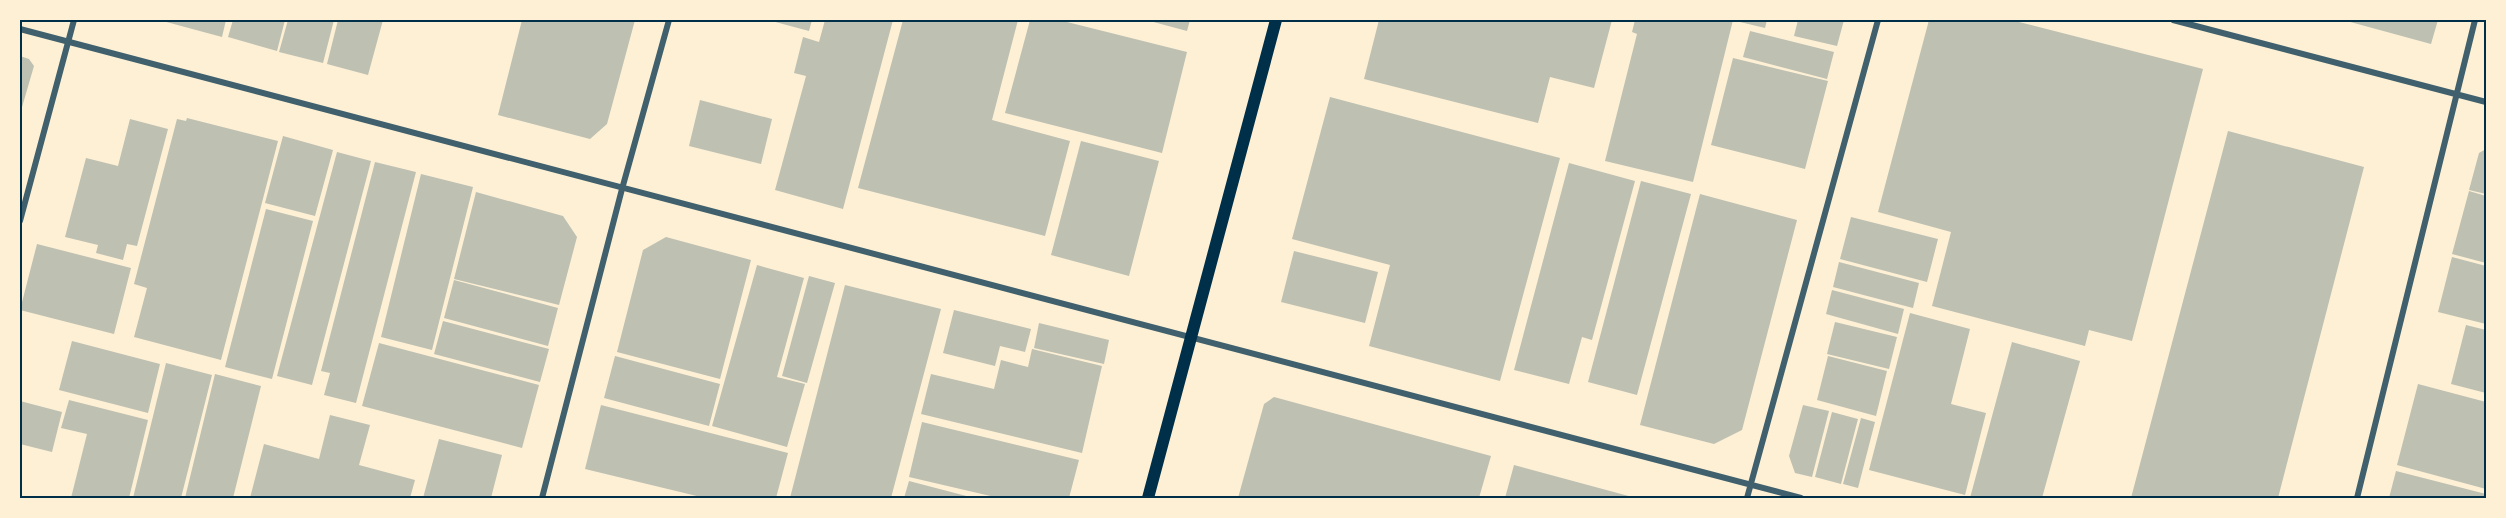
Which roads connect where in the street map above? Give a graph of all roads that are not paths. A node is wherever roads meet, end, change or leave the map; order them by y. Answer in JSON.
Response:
{"nodes":[{"id":1,"x":74,"y":20,"type":"edge"},
{"id":2,"x":669,"y":20,"type":"edge"},
{"id":3,"x":1276,"y":20,"type":"edge"},
{"id":4,"x":1878,"y":20,"type":"edge"},
{"id":5,"x":2174,"y":20,"type":"edge"},
{"id":6,"x":2475,"y":20,"type":"edge"},
{"id":7,"x":20,"y":30,"type":"edge"},
{"id":8,"x":68,"y":42,"type":"junction"},
{"id":9,"x":2456,"y":94,"type":"junction"},
{"id":10,"x":2487,"y":102,"type":"edge"},
{"id":11,"x":622,"y":189,"type":"junction"},
{"id":12,"x":20,"y":221,"type":"edge"},
{"id":13,"x":1190,"y":337,"type":"junction"},
{"id":14,"x":1750,"y":485,"type":"junction"},
{"id":15,"x":542,"y":498,"type":"edge"},
{"id":16,"x":1148,"y":498,"type":"edge"},
{"id":17,"x":1747,"y":498,"type":"edge"},
{"id":18,"x":1801,"y":498,"type":"edge"},
{"id":19,"x":2357,"y":498,"type":"edge"}],
"edges":[{"from":1,"to":8,"type":"street"},
{"from":2,"to":11,"type":"street"},
{"from":3,"to":13,"type":"main road"},
{"from":4,"to":14,"type":"street"},
{"from":5,"to":9,"type":"street"},
{"from":6,"to":9,"type":"street"},
{"from":7,"to":8,"type":"street"},
{"from":8,"to":11,"type":"street"},
{"from":8,"to":12,"type":"street"},
{"from":9,"to":10,"type":"street"},
{"from":9,"to":19,"type":"street"},
{"from":11,"to":13,"type":"street"},
{"from":11,"to":15,"type":"street"},
{"from":13,"to":14,"type":"street"},
{"from":13,"to":16,"type":"main road"},
{"from":14,"to":17,"type":"street"},
{"from":14,"to":18,"type":"street"}]}
